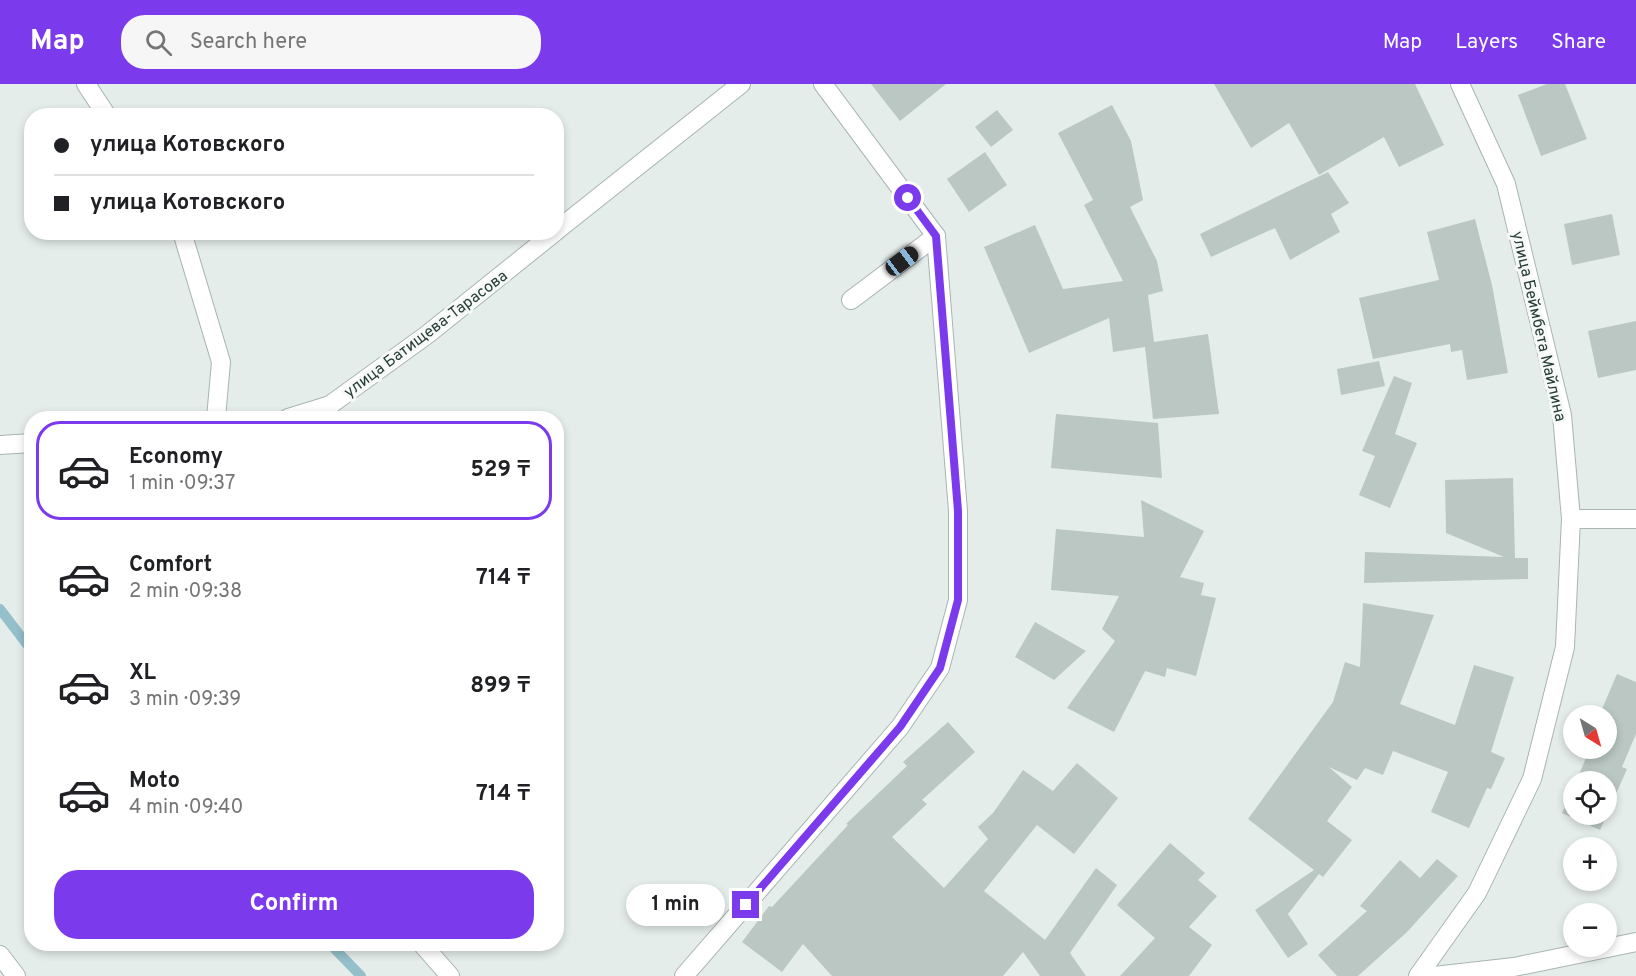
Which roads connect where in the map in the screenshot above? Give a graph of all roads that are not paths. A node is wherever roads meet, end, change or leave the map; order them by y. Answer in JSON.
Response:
{"nodes":[{"id":1,"x":86,"y":84,"type":"edge"},
{"id":2,"x":741,"y":84,"type":"edge"},
{"id":3,"x":823,"y":84,"type":"edge"},
{"id":4,"x":1460,"y":84,"type":"edge"},
{"id":5,"x":102,"y":108,"type":"edge"},
{"id":6,"x":564,"y":226,"type":"edge"},
{"id":7,"x":936,"y":236,"type":"junction"},
{"id":8,"x":184,"y":240,"type":"edge"},
{"id":9,"x":546,"y":240,"type":"edge"},
{"id":10,"x":852,"y":300,"type":"dead end"},
{"id":11,"x":217,"y":411,"type":"edge"},
{"id":12,"x":311,"y":411,"type":"edge"},
{"id":13,"x":24,"y":444,"type":"edge"},
{"id":14,"x":0,"y":445,"type":"edge"},
{"id":15,"x":1571,"y":519,"type":"junction"},
{"id":16,"x":1636,"y":519,"type":"edge"},
{"id":17,"x":1636,"y":942,"type":"edge"},
{"id":18,"x":428,"y":951,"type":"edge"},
{"id":19,"x":0,"y":955,"type":"edge"},
{"id":20,"x":16,"y":976,"type":"edge"},
{"id":21,"x":450,"y":976,"type":"edge"},
{"id":22,"x":684,"y":976,"type":"edge"},
{"id":23,"x":1418,"y":976,"type":"edge"},
{"id":24,"x":1434,"y":976,"type":"edge"}],
"edges":[{"from":1,"to":5,"type":"street"},
{"from":2,"to":6,"type":"street","name":"улица Батищева-Тарасова"},
{"from":3,"to":7,"type":"street"},
{"from":4,"to":15,"type":"street","name":"улица Беймбета Майлина"},
{"from":7,"to":10,"type":"street"},
{"from":7,"to":22,"type":"street"},
{"from":8,"to":11,"type":"street"},
{"from":9,"to":12,"type":"street","name":"улица Батищева-Тарасова"},
{"from":13,"to":14,"type":"street"},
{"from":15,"to":16,"type":"street"},
{"from":15,"to":23,"type":"street","name":"улица Беймбета Майлина"},
{"from":17,"to":24,"type":"street"},
{"from":18,"to":21,"type":"street"},
{"from":19,"to":20,"type":"street"}]}
